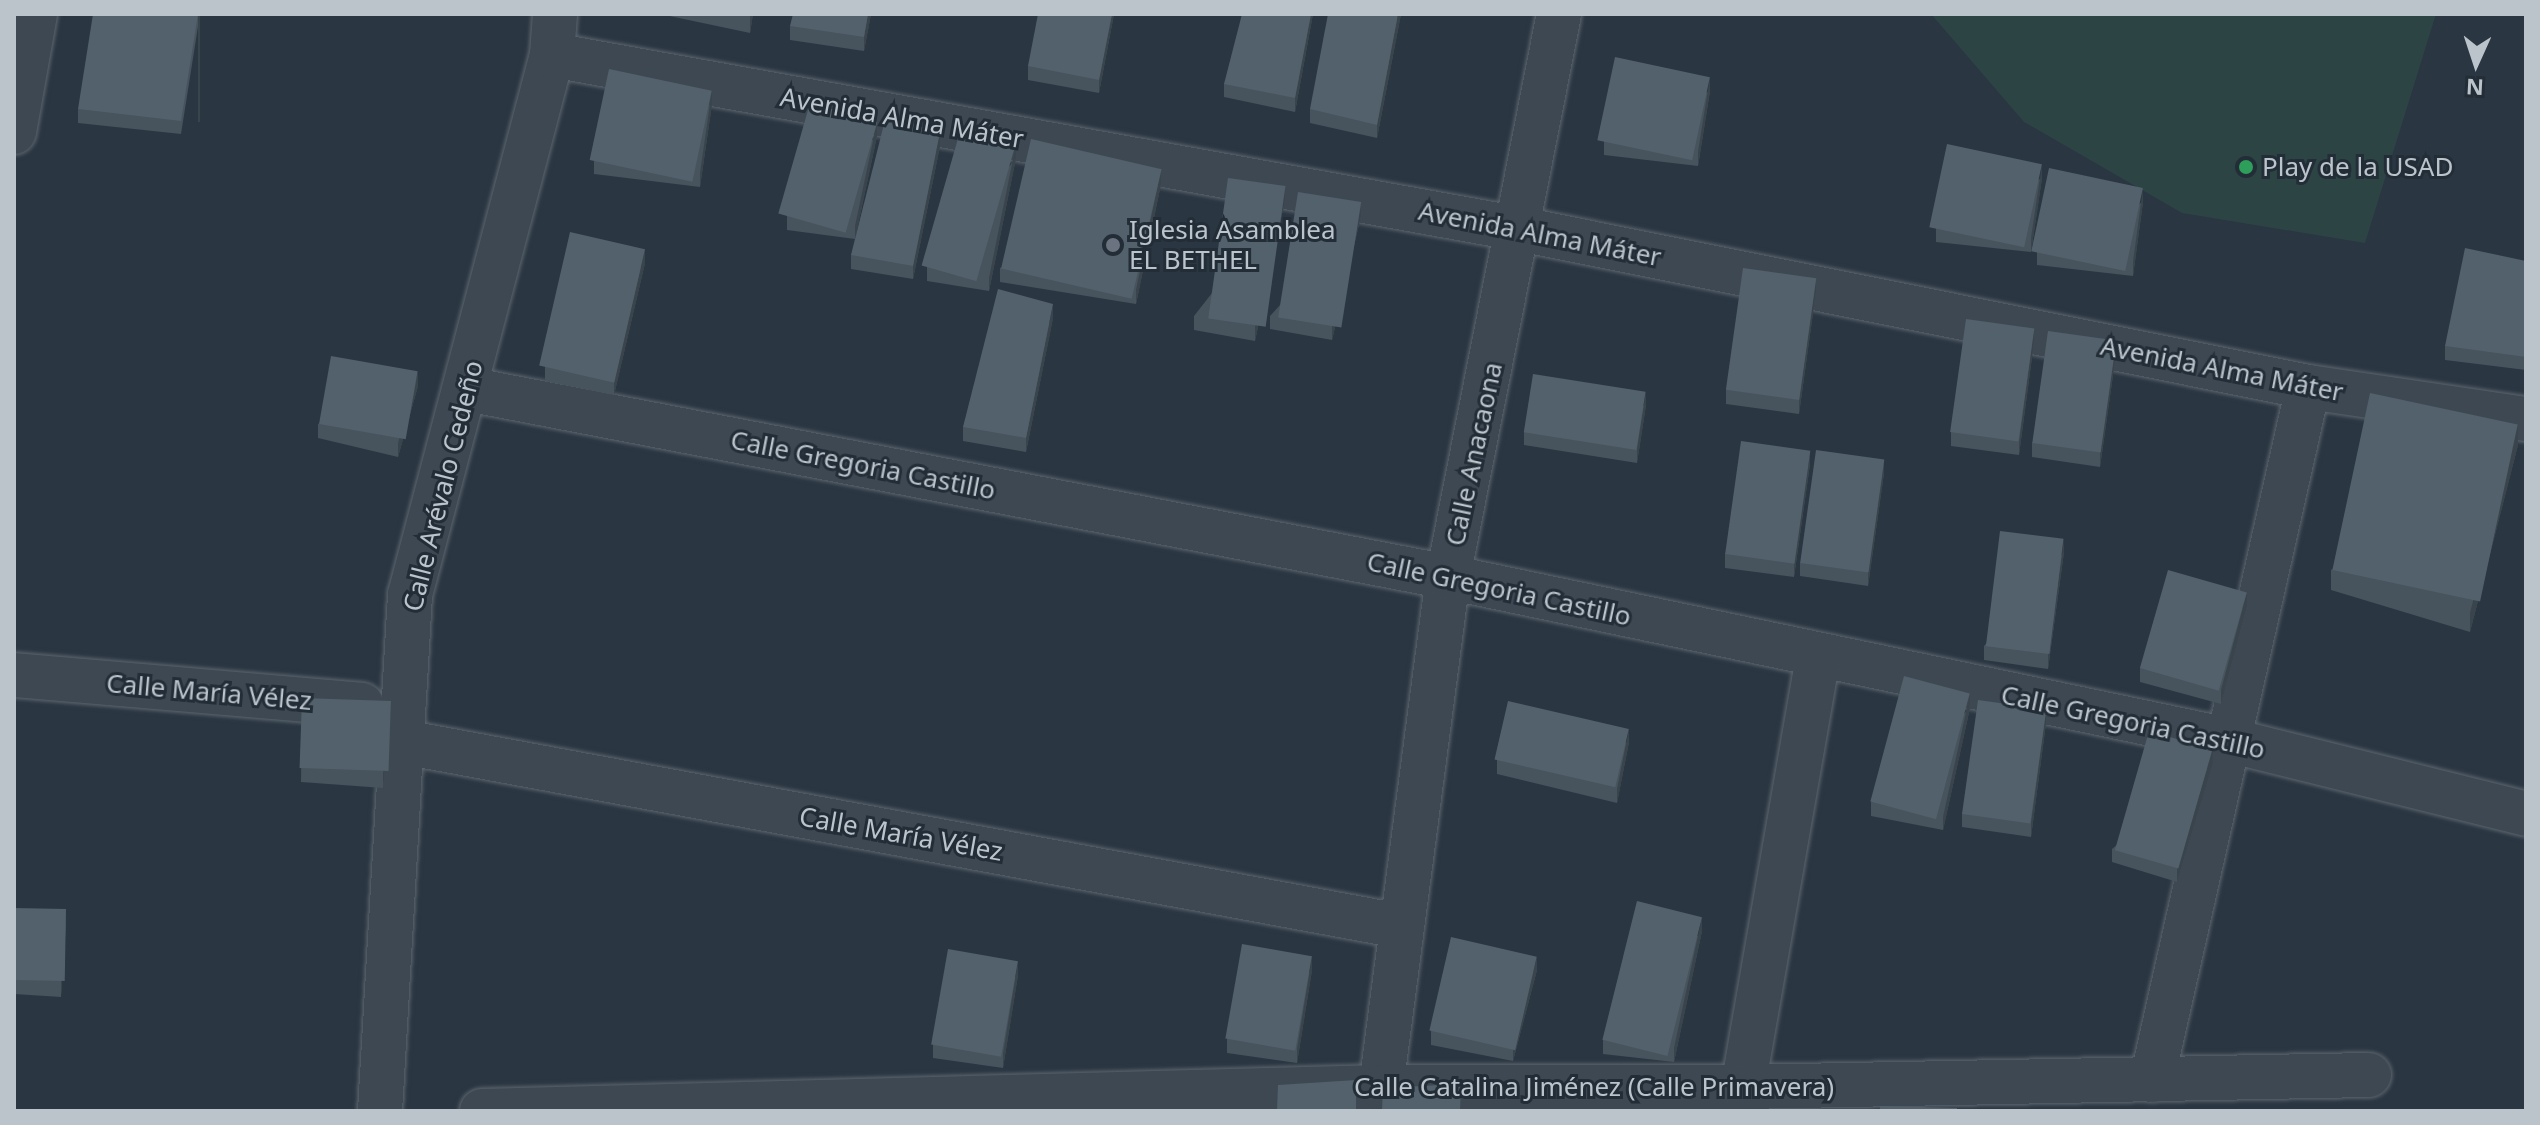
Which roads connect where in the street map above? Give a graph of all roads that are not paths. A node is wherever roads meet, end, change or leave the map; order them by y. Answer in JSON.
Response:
{"nodes":[{"id":1,"x":35,"y":14,"type":"edge"},
{"id":2,"x":1559,"y":14,"type":"edge"},
{"id":3,"x":554,"y":34,"type":"edge"},
{"id":4,"x":14,"y":132,"type":"edge"},
{"id":5,"x":1520,"y":229,"type":"junction"},
{"id":6,"x":2308,"y":387,"type":"junction"},
{"id":7,"x":467,"y":389,"type":"junction"},
{"id":8,"x":2526,"y":419,"type":"edge"},
{"id":9,"x":1448,"y":577,"type":"junction"},
{"id":10,"x":1818,"y":658,"type":"junction"},
{"id":11,"x":14,"y":675,"type":"edge"},
{"id":12,"x":404,"y":726,"type":"junction"},
{"id":13,"x":2228,"y":740,"type":"junction"},
{"id":14,"x":2526,"y":814,"type":"edge"},
{"id":15,"x":1400,"y":926,"type":"junction"},
{"id":16,"x":2369,"y":1075,"type":"dead end"},
{"id":17,"x":2152,"y":1080,"type":"junction"},
{"id":18,"x":1381,"y":1087,"type":"junction"},
{"id":19,"x":1743,"y":1087,"type":"junction"},
{"id":20,"x":380,"y":1111,"type":"edge"},
{"id":21,"x":482,"y":1111,"type":"edge"}],
"edges":[{"from":1,"to":4,"type":"street"},
{"from":2,"to":5,"type":"street","name":"Calle Anacaona"},
{"from":3,"to":5,"type":"street","name":"Avenida Alma Máter"},
{"from":3,"to":7,"type":"street","name":"Calle Arévalo Cedeño"},
{"from":5,"to":6,"type":"street","name":"Avenida Alma Máter"},
{"from":5,"to":9,"type":"street","name":"Calle Anacaona"},
{"from":6,"to":8,"type":"street","name":"Avenida Alma Máter"},
{"from":6,"to":13,"type":"street"},
{"from":7,"to":9,"type":"street","name":"Calle Gregoria Castillo"},
{"from":7,"to":12,"type":"street","name":"Calle Arévalo Cedeño"},
{"from":9,"to":10,"type":"street","name":"Calle Gregoria Castillo"},
{"from":9,"to":15,"type":"street","name":"Calle Anacaona"},
{"from":10,"to":13,"type":"street","name":"Calle Gregoria Castillo"},
{"from":10,"to":19,"type":"street"},
{"from":11,"to":12,"type":"street","name":"Calle María Vélez"},
{"from":12,"to":15,"type":"street","name":"Calle María Vélez"},
{"from":12,"to":20,"type":"street","name":"Calle Arévalo Cedeño"},
{"from":13,"to":14,"type":"street","name":"Calle Gregoria Castillo"},
{"from":13,"to":17,"type":"street"},
{"from":15,"to":18,"type":"street","name":"Calle Anacaona"},
{"from":16,"to":17,"type":"street","name":"Calle Catalina Jiménez (Calle Primavera)"},
{"from":17,"to":19,"type":"street","name":"Calle Catalina Jiménez (Calle Primavera)"},
{"from":18,"to":19,"type":"street","name":"Calle Catalina Jiménez (Calle Primavera)"},
{"from":18,"to":21,"type":"street","name":"Calle Catalina Jiménez (Calle Primavera)"}]}
